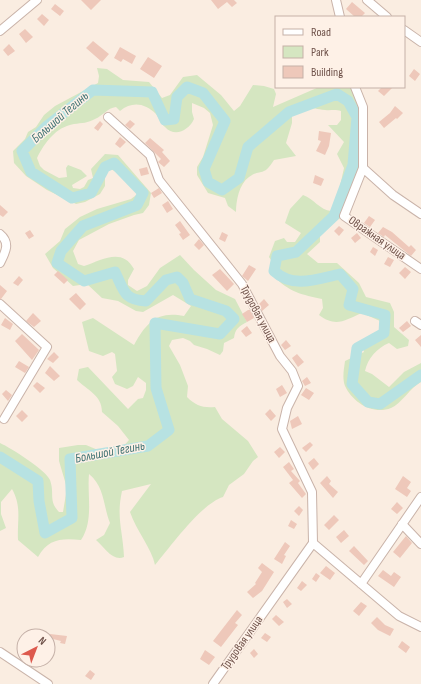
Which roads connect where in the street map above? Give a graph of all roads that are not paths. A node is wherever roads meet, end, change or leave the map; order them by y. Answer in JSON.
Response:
{"nodes":[{"id":1,"x":37,"y":0,"type":"edge"},
{"id":2,"x":336,"y":0,"type":"edge"},
{"id":3,"x":367,"y":0,"type":"edge"},
{"id":4,"x":340,"y":16,"type":"edge"},
{"id":5,"x":386,"y":16,"type":"edge"},
{"id":6,"x":0,"y":31,"type":"edge"},
{"id":7,"x":405,"y":31,"type":"edge"},
{"id":8,"x":421,"y":42,"type":"edge"},
{"id":9,"x":355,"y":88,"type":"edge"},
{"id":10,"x":108,"y":117,"type":"dead end"},
{"id":11,"x":363,"y":168,"type":"junction"},
{"id":12,"x":421,"y":214,"type":"edge"},
{"id":13,"x":0,"y":234,"type":"edge"},
{"id":14,"x":0,"y":263,"type":"edge"},
{"id":15,"x":421,"y":269,"type":"edge"},
{"id":16,"x":1,"y":310,"type":"edge"},
{"id":17,"x":4,"y":419,"type":"dead end"},
{"id":18,"x":421,"y":497,"type":"edge"},
{"id":19,"x":402,"y":524,"type":"junction"},
{"id":20,"x":313,"y":543,"type":"junction"},
{"id":21,"x":421,"y":544,"type":"edge"},
{"id":22,"x":361,"y":584,"type":"junction"},
{"id":23,"x":421,"y":627,"type":"edge"},
{"id":24,"x":0,"y":652,"type":"edge"},
{"id":25,"x":48,"y":684,"type":"edge"},
{"id":26,"x":213,"y":684,"type":"edge"}],
"edges":[{"from":1,"to":6,"type":"street"},
{"from":2,"to":4,"type":"street"},
{"from":3,"to":5,"type":"street"},
{"from":7,"to":8,"type":"street"},
{"from":9,"to":11,"type":"street","name":"Овражная улица"},
{"from":10,"to":20,"type":"street","name":"Трудовая улица"},
{"from":11,"to":12,"type":"street"},
{"from":11,"to":15,"type":"street","name":"Овражная улица"},
{"from":13,"to":14,"type":"street"},
{"from":16,"to":17,"type":"street"},
{"from":18,"to":19,"type":"street"},
{"from":19,"to":21,"type":"street"},
{"from":19,"to":22,"type":"street"},
{"from":20,"to":22,"type":"street"},
{"from":20,"to":26,"type":"street","name":"Трудовая улица"},
{"from":22,"to":23,"type":"street"},
{"from":24,"to":25,"type":"street"}]}
